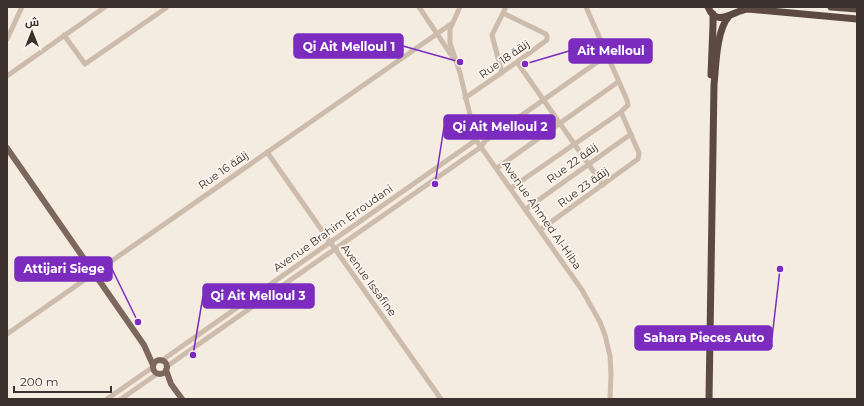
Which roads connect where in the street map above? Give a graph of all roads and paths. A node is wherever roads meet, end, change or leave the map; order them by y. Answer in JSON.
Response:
{"nodes":[{"id":1,"x":105,"y":7,"type":"edge"},
{"id":2,"x":419,"y":7,"type":"edge"},
{"id":3,"x":460,"y":7,"type":"edge"},
{"id":4,"x":506,"y":7,"type":"edge"},
{"id":5,"x":586,"y":7,"type":"edge"},
{"id":6,"x":704,"y":7,"type":"edge"},
{"id":7,"x":831,"y":7,"type":"edge"},
{"id":8,"x":19,"y":8,"type":"edge"},
{"id":9,"x":165,"y":8,"type":"edge"},
{"id":10,"x":857,"y":9,"type":"edge"},
{"id":11,"x":711,"y":11,"type":"edge"},
{"id":12,"x":733,"y":12,"type":"edge"},
{"id":13,"x":503,"y":13,"type":"junction"},
{"id":14,"x":857,"y":19,"type":"edge"},
{"id":15,"x":451,"y":24,"type":"junction"},
{"id":16,"x":64,"y":35,"type":"junction"},
{"id":17,"x":440,"y":35,"type":"junction"},
{"id":18,"x":7,"y":39,"type":"edge"},
{"id":19,"x":450,"y":43,"type":"junction"},
{"id":20,"x":606,"y":56,"type":"junction"},
{"id":21,"x":517,"y":62,"type":"junction"},
{"id":22,"x":456,"y":63,"type":"junction"},
{"id":23,"x":502,"y":72,"type":"junction"},
{"id":24,"x":7,"y":76,"type":"edge"},
{"id":25,"x":618,"y":82,"type":"junction"},
{"id":26,"x":465,"y":98,"type":"junction"},
{"id":27,"x":543,"y":100,"type":"junction"},
{"id":28,"x":621,"y":112,"type":"junction"},
{"id":29,"x":560,"y":124,"type":"junction"},
{"id":30,"x":631,"y":134,"type":"junction"},
{"id":31,"x":476,"y":140,"type":"junction"},
{"id":32,"x":485,"y":140,"type":"junction"},
{"id":33,"x":574,"y":144,"type":"junction"},
{"id":34,"x":481,"y":147,"type":"junction"},
{"id":35,"x":7,"y":148,"type":"edge"},
{"id":36,"x":267,"y":152,"type":"junction"},
{"id":37,"x":588,"y":164,"type":"junction"},
{"id":38,"x":497,"y":168,"type":"junction"},
{"id":39,"x":435,"y":169,"type":"junction"},
{"id":40,"x":440,"y":175,"type":"junction"},
{"id":41,"x":602,"y":185,"type":"junction"},
{"id":42,"x":511,"y":188,"type":"junction"},
{"id":43,"x":526,"y":209,"type":"junction"},
{"id":44,"x":540,"y":230,"type":"junction"},
{"id":45,"x":330,"y":242,"type":"junction"},
{"id":46,"x":334,"y":249,"type":"junction"},
{"id":47,"x":93,"y":274,"type":"junction"},
{"id":48,"x":265,"y":288,"type":"junction"},
{"id":49,"x":270,"y":295,"type":"junction"},
{"id":50,"x":236,"y":309,"type":"junction"},
{"id":51,"x":241,"y":315,"type":"junction"},
{"id":52,"x":7,"y":334,"type":"edge"},
{"id":53,"x":146,"y":349,"type":"junction"},
{"id":54,"x":160,"y":360,"type":"junction"},
{"id":55,"x":153,"y":366,"type":"junction"},
{"id":56,"x":166,"y":368,"type":"junction"},
{"id":57,"x":158,"y":374,"type":"junction"},
{"id":58,"x":171,"y":384,"type":"junction"},
{"id":59,"x":107,"y":399,"type":"edge"},
{"id":60,"x":122,"y":399,"type":"edge"},
{"id":61,"x":182,"y":399,"type":"edge"},
{"id":62,"x":441,"y":399,"type":"edge"},
{"id":63,"x":610,"y":399,"type":"edge"},
{"id":64,"x":705,"y":399,"type":"edge"},
{"id":65,"x":709,"y":399,"type":"edge"}],
"edges":[{"from":1,"to":16,"type":"street"},
{"from":2,"to":17,"type":"street"},
{"from":3,"to":15,"type":"street","name":"Avenue Ahmed Al-Hiba"},
{"from":4,"to":13,"type":"street"},
{"from":5,"to":20,"type":"street"},
{"from":6,"to":11,"type":"street"},
{"from":7,"to":10,"type":"highway"},
{"from":8,"to":18,"type":"street"},
{"from":9,"to":16,"type":"street"},
{"from":11,"to":12,"type":"highway"},
{"from":11,"to":64,"type":"highway"},
{"from":12,"to":14,"type":"highway"},
{"from":12,"to":65,"type":"highway"},
{"from":13,"to":21,"type":"street","name":"Rue 18 زنقة"},
{"from":13,"to":23,"type":"street"},
{"from":15,"to":17,"type":"street","name":"Rue 16 زنقة"},
{"from":15,"to":19,"type":"street","name":"Avenue Ahmed Al-Hiba"},
{"from":16,"to":24,"type":"street"},
{"from":17,"to":19,"type":"street"},
{"from":17,"to":22,"type":"street"},
{"from":17,"to":36,"type":"street","name":"Rue 16 زنقة"},
{"from":19,"to":22,"type":"street","name":"Avenue Ahmed Al-Hiba"},
{"from":20,"to":25,"type":"street"},
{"from":20,"to":27,"type":"street"},
{"from":21,"to":23,"type":"street","name":"Rue 18 زنقة"},
{"from":21,"to":27,"type":"street"},
{"from":22,"to":26,"type":"street","name":"Avenue Ahmed Al-Hiba"},
{"from":23,"to":26,"type":"street","name":"Rue 18 زنقة"},
{"from":25,"to":28,"type":"street"},
{"from":25,"to":29,"type":"street"},
{"from":26,"to":31,"type":"street","name":"Avenue Ahmed Al-Hiba"},
{"from":27,"to":29,"type":"street"},
{"from":27,"to":32,"type":"street"},
{"from":28,"to":30,"type":"street"},
{"from":28,"to":33,"type":"street"},
{"from":29,"to":33,"type":"street"},
{"from":29,"to":38,"type":"street"},
{"from":30,"to":37,"type":"street","name":"Rue 22 زنقة"},
{"from":30,"to":41,"type":"street","name":"Rue 23 زنقة"},
{"from":31,"to":32,"type":"street"},
{"from":31,"to":34,"type":"street","name":"Avenue Ahmed Al-Hiba"},
{"from":31,"to":39,"type":"street","name":"Avenue Brahim Erroudani"},
{"from":32,"to":34,"type":"street"},
{"from":33,"to":37,"type":"street"},
{"from":33,"to":42,"type":"street"},
{"from":34,"to":38,"type":"street","name":"Avenue Ahmed Al-Hiba"},
{"from":34,"to":40,"type":"street","name":"Avenue Brahim Erroudani"},
{"from":35,"to":47,"type":"main road"},
{"from":36,"to":45,"type":"street","name":"Avenue Issafine"},
{"from":36,"to":47,"type":"street","name":"Rue 16 زنقة"},
{"from":37,"to":41,"type":"street"},
{"from":37,"to":43,"type":"street","name":"Rue 22 زنقة"},
{"from":38,"to":42,"type":"street","name":"Avenue Ahmed Al-Hiba"},
{"from":39,"to":40,"type":"street"},
{"from":39,"to":45,"type":"street","name":"Avenue Brahim Erroudani"},
{"from":40,"to":46,"type":"street","name":"Avenue Brahim Erroudani"},
{"from":41,"to":44,"type":"street","name":"Rue 23 زنقة"},
{"from":42,"to":43,"type":"street","name":"Avenue Ahmed Al-Hiba"},
{"from":43,"to":44,"type":"street","name":"Avenue Ahmed Al-Hiba"},
{"from":44,"to":63,"type":"street","name":"Avenue Ahmed Al-Hiba"},
{"from":45,"to":46,"type":"street","name":"Avenue Issafine"},
{"from":45,"to":48,"type":"street","name":"Avenue Brahim Erroudani"},
{"from":46,"to":49,"type":"street","name":"Avenue Brahim Erroudani"},
{"from":46,"to":62,"type":"street","name":"Avenue Issafine"},
{"from":47,"to":52,"type":"street","name":"Rue 16 زنقة"},
{"from":47,"to":53,"type":"main road"},
{"from":48,"to":49,"type":"street"},
{"from":48,"to":50,"type":"street","name":"Avenue Brahim Erroudani"},
{"from":49,"to":51,"type":"street","name":"Avenue Brahim Erroudani"},
{"from":50,"to":51,"type":"street"},
{"from":50,"to":54,"type":"street","name":"Avenue Brahim Erroudani"},
{"from":51,"to":56,"type":"street","name":"Avenue Brahim Erroudani"},
{"from":53,"to":54,"type":"main road"},
{"from":53,"to":55,"type":"main road"},
{"from":54,"to":55,"type":"main road"},
{"from":54,"to":56,"type":"main road"},
{"from":55,"to":57,"type":"main road"},
{"from":55,"to":59,"type":"street"},
{"from":56,"to":57,"type":"main road"},
{"from":56,"to":58,"type":"main road"},
{"from":57,"to":58,"type":"main road"},
{"from":57,"to":60,"type":"street"},
{"from":58,"to":61,"type":"main road"}]}
